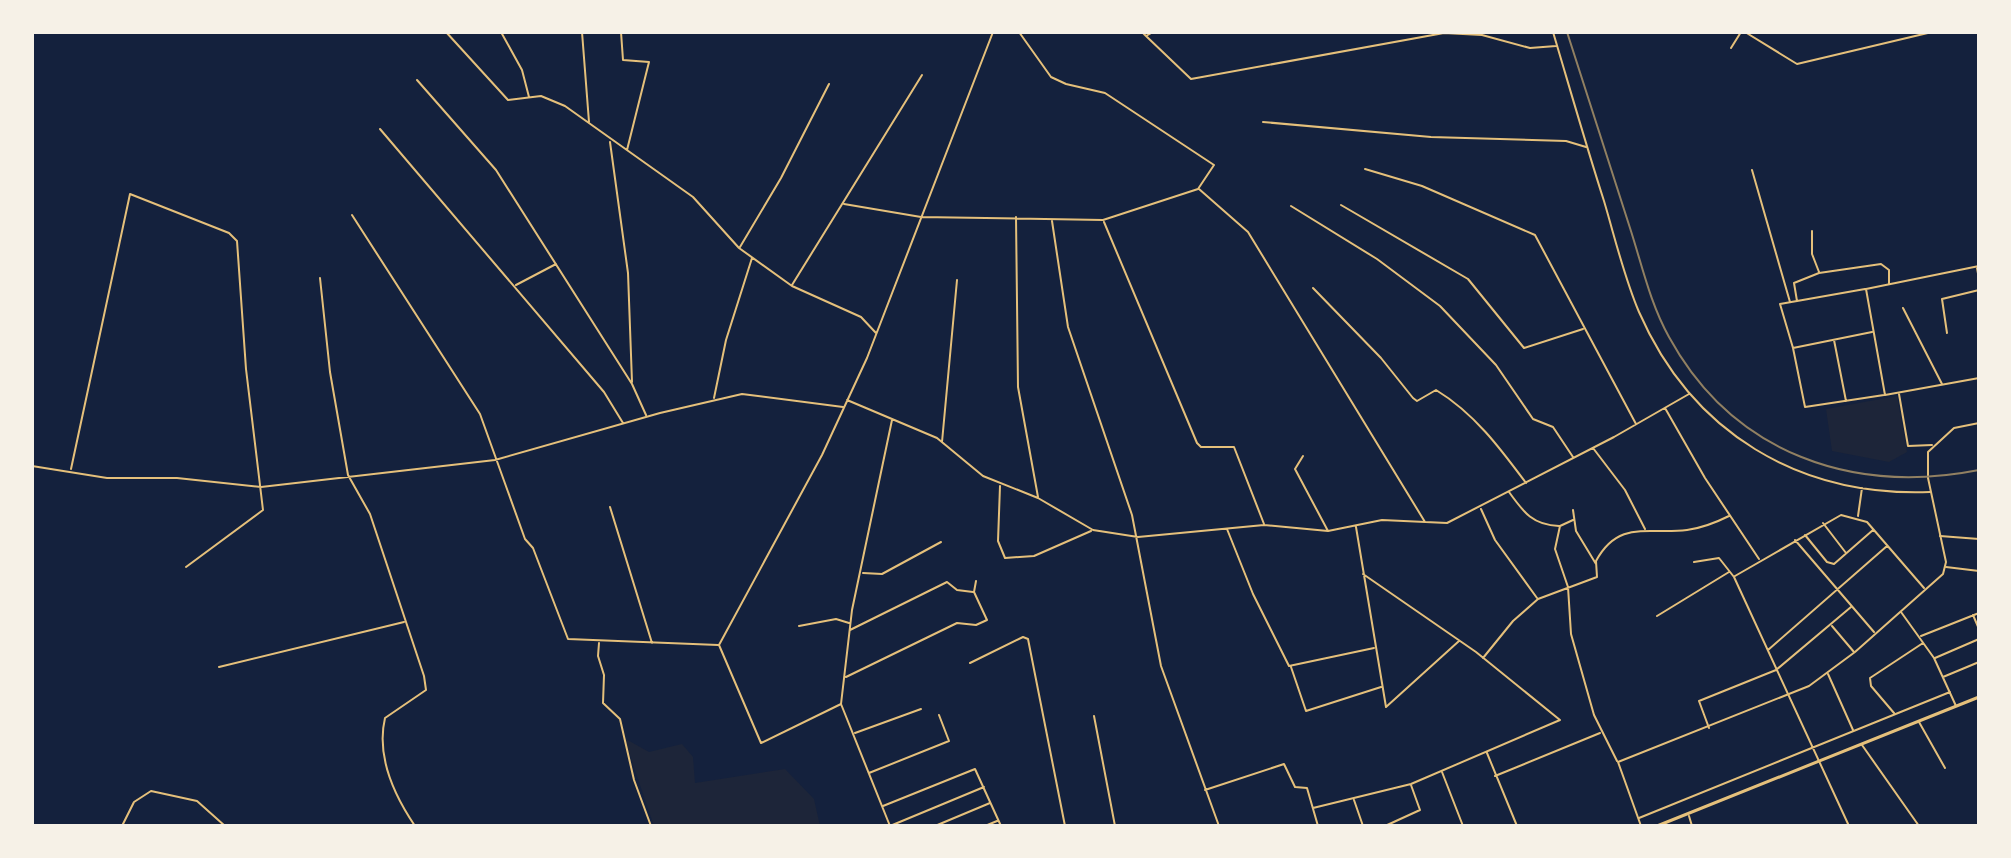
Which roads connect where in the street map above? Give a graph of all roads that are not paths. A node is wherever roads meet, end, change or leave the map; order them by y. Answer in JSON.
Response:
{"nodes":[{"id":1,"x":446,"y":32,"type":"edge"},
{"id":2,"x":501,"y":32,"type":"edge"},
{"id":3,"x":582,"y":32,"type":"edge"},
{"id":4,"x":621,"y":32,"type":"edge"},
{"id":5,"x":993,"y":32,"type":"edge"},
{"id":6,"x":1019,"y":32,"type":"edge"},
{"id":7,"x":1142,"y":32,"type":"edge"},
{"id":8,"x":1153,"y":32,"type":"edge"},
{"id":9,"x":1553,"y":32,"type":"edge"},
{"id":10,"x":1743,"y":32,"type":"edge"},
{"id":11,"x":1932,"y":32,"type":"edge"},
{"id":12,"x":1146,"y":36,"type":"junction"},
{"id":13,"x":1557,"y":45,"type":"junction"},
{"id":14,"x":1731,"y":48,"type":"dead end"},
{"id":15,"x":922,"y":75,"type":"dead end"},
{"id":16,"x":417,"y":80,"type":"dead end"},
{"id":17,"x":829,"y":84,"type":"dead end"},
{"id":18,"x":529,"y":98,"type":"junction"},
{"id":19,"x":1263,"y":122,"type":"dead end"},
{"id":20,"x":589,"y":123,"type":"junction"},
{"id":21,"x":380,"y":129,"type":"dead end"},
{"id":22,"x":610,"y":141,"type":"junction"},
{"id":23,"x":1587,"y":147,"type":"junction"},
{"id":24,"x":627,"y":152,"type":"junction"},
{"id":25,"x":1365,"y":169,"type":"dead end"},
{"id":26,"x":1752,"y":170,"type":"dead end"},
{"id":27,"x":1198,"y":189,"type":"junction"},
{"id":28,"x":844,"y":204,"type":"junction"},
{"id":29,"x":1341,"y":205,"type":"dead end"},
{"id":30,"x":1291,"y":206,"type":"dead end"},
{"id":31,"x":352,"y":215,"type":"dead end"},
{"id":32,"x":921,"y":217,"type":"junction"},
{"id":33,"x":1016,"y":217,"type":"junction"},
{"id":34,"x":1052,"y":219,"type":"junction"},
{"id":35,"x":1103,"y":220,"type":"junction"},
{"id":36,"x":1812,"y":231,"type":"dead end"},
{"id":37,"x":739,"y":248,"type":"junction"},
{"id":38,"x":752,"y":256,"type":"junction"},
{"id":39,"x":557,"y":264,"type":"junction"},
{"id":40,"x":1978,"y":266,"type":"edge"},
{"id":41,"x":1819,"y":273,"type":"junction"},
{"id":42,"x":320,"y":278,"type":"dead end"},
{"id":43,"x":1979,"y":279,"type":"edge"},
{"id":44,"x":957,"y":280,"type":"dead end"},
{"id":45,"x":516,"y":285,"type":"junction"},
{"id":46,"x":1889,"y":285,"type":"junction"},
{"id":47,"x":792,"y":286,"type":"junction"},
{"id":48,"x":1313,"y":288,"type":"dead end"},
{"id":49,"x":1866,"y":289,"type":"junction"},
{"id":50,"x":1979,"y":290,"type":"edge"},
{"id":51,"x":1797,"y":302,"type":"junction"},
{"id":52,"x":1791,"y":303,"type":"junction"},
{"id":53,"x":1903,"y":308,"type":"dead end"},
{"id":54,"x":1584,"y":328,"type":"junction"},
{"id":55,"x":1872,"y":332,"type":"junction"},
{"id":56,"x":1947,"y":333,"type":"dead end"},
{"id":57,"x":877,"y":334,"type":"junction"},
{"id":58,"x":1834,"y":339,"type":"junction"},
{"id":59,"x":1793,"y":348,"type":"junction"},
{"id":60,"x":1979,"y":378,"type":"edge"},
{"id":61,"x":632,"y":384,"type":"junction"},
{"id":62,"x":1943,"y":385,"type":"junction"},
{"id":63,"x":1899,"y":393,"type":"junction"},
{"id":64,"x":1689,"y":394,"type":"junction"},
{"id":65,"x":1885,"y":395,"type":"junction"},
{"id":66,"x":713,"y":399,"type":"junction"},
{"id":67,"x":847,"y":400,"type":"junction"},
{"id":68,"x":1846,"y":402,"type":"junction"},
{"id":69,"x":844,"y":407,"type":"junction"},
{"id":70,"x":1665,"y":408,"type":"junction"},
{"id":71,"x":647,"y":416,"type":"junction"},
{"id":72,"x":892,"y":419,"type":"junction"},
{"id":73,"x":623,"y":423,"type":"junction"},
{"id":74,"x":1979,"y":423,"type":"edge"},
{"id":75,"x":1637,"y":425,"type":"junction"},
{"id":76,"x":942,"y":443,"type":"junction"},
{"id":77,"x":1932,"y":445,"type":"junction"},
{"id":78,"x":1593,"y":448,"type":"junction"},
{"id":79,"x":1303,"y":456,"type":"dead end"},
{"id":80,"x":1574,"y":458,"type":"junction"},
{"id":81,"x":495,"y":460,"type":"junction"},
{"id":82,"x":32,"y":466,"type":"edge"},
{"id":83,"x":71,"y":471,"type":"junction"},
{"id":84,"x":348,"y":475,"type":"junction"},
{"id":85,"x":1526,"y":483,"type":"junction"},
{"id":86,"x":1000,"y":485,"type":"junction"},
{"id":87,"x":261,"y":487,"type":"junction"},
{"id":88,"x":1862,"y":488,"type":"junction"},
{"id":89,"x":1509,"y":492,"type":"junction"},
{"id":90,"x":1931,"y":492,"type":"junction"},
{"id":91,"x":1038,"y":498,"type":"junction"},
{"id":92,"x":610,"y":507,"type":"dead end"},
{"id":93,"x":1480,"y":507,"type":"junction"},
{"id":94,"x":1573,"y":510,"type":"dead end"},
{"id":95,"x":1729,"y":516,"type":"junction"},
{"id":96,"x":1858,"y":518,"type":"junction"},
{"id":97,"x":1573,"y":520,"type":"junction"},
{"id":98,"x":1426,"y":523,"type":"junction"},
{"id":99,"x":1823,"y":523,"type":"junction"},
{"id":100,"x":1264,"y":525,"type":"junction"},
{"id":101,"x":1356,"y":526,"type":"junction"},
{"id":102,"x":1560,"y":526,"type":"junction"},
{"id":103,"x":1227,"y":528,"type":"junction"},
{"id":104,"x":1093,"y":530,"type":"junction"},
{"id":105,"x":1645,"y":530,"type":"junction"},
{"id":106,"x":1873,"y":530,"type":"junction"},
{"id":107,"x":1328,"y":531,"type":"junction"},
{"id":108,"x":1804,"y":534,"type":"junction"},
{"id":109,"x":1940,"y":536,"type":"junction"},
{"id":110,"x":1138,"y":537,"type":"junction"},
{"id":111,"x":1795,"y":539,"type":"junction"},
{"id":112,"x":1979,"y":539,"type":"edge"},
{"id":113,"x":941,"y":542,"type":"dead end"},
{"id":114,"x":1887,"y":546,"type":"junction"},
{"id":115,"x":1847,"y":554,"type":"junction"},
{"id":116,"x":1760,"y":560,"type":"junction"},
{"id":117,"x":1694,"y":562,"type":"dead end"},
{"id":118,"x":1596,"y":565,"type":"junction"},
{"id":119,"x":186,"y":567,"type":"dead end"},
{"id":120,"x":1945,"y":567,"type":"junction"},
{"id":121,"x":1979,"y":571,"type":"edge"},
{"id":122,"x":1730,"y":572,"type":"junction"},
{"id":123,"x":860,"y":573,"type":"junction"},
{"id":124,"x":1363,"y":574,"type":"junction"},
{"id":125,"x":1734,"y":577,"type":"junction"},
{"id":126,"x":976,"y":581,"type":"dead end"},
{"id":127,"x":1568,"y":587,"type":"junction"},
{"id":128,"x":1836,"y":590,"type":"junction"},
{"id":129,"x":1926,"y":590,"type":"junction"},
{"id":130,"x":974,"y":592,"type":"junction"},
{"id":131,"x":1538,"y":599,"type":"junction"},
{"id":132,"x":1851,"y":607,"type":"junction"},
{"id":133,"x":1900,"y":611,"type":"junction"},
{"id":134,"x":1979,"y":613,"type":"edge"},
{"id":135,"x":1973,"y":615,"type":"junction"},
{"id":136,"x":1657,"y":616,"type":"dead end"},
{"id":137,"x":405,"y":621,"type":"junction"},
{"id":138,"x":850,"y":623,"type":"junction"},
{"id":139,"x":1832,"y":625,"type":"junction"},
{"id":140,"x":799,"y":626,"type":"dead end"},
{"id":141,"x":1979,"y":629,"type":"edge"},
{"id":142,"x":850,"y":630,"type":"junction"},
{"id":143,"x":1875,"y":633,"type":"junction"},
{"id":144,"x":1921,"y":636,"type":"junction"},
{"id":145,"x":1979,"y":639,"type":"edge"},
{"id":146,"x":1459,"y":641,"type":"junction"},
{"id":147,"x":599,"y":642,"type":"junction"},
{"id":148,"x":1924,"y":642,"type":"junction"},
{"id":149,"x":653,"y":644,"type":"junction"},
{"id":150,"x":719,"y":645,"type":"junction"},
{"id":151,"x":1376,"y":647,"type":"junction"},
{"id":152,"x":1767,"y":650,"type":"junction"},
{"id":153,"x":1855,"y":652,"type":"junction"},
{"id":154,"x":1483,"y":658,"type":"junction"},
{"id":155,"x":1934,"y":658,"type":"junction"},
{"id":156,"x":1979,"y":662,"type":"edge"},
{"id":157,"x":970,"y":663,"type":"dead end"},
{"id":158,"x":1291,"y":666,"type":"junction"},
{"id":159,"x":219,"y":667,"type":"dead end"},
{"id":160,"x":1776,"y":670,"type":"junction"},
{"id":161,"x":1827,"y":673,"type":"junction"},
{"id":162,"x":846,"y":677,"type":"junction"},
{"id":163,"x":1943,"y":677,"type":"junction"},
{"id":164,"x":1382,"y":686,"type":"junction"},
{"id":165,"x":1950,"y":692,"type":"junction"},
{"id":166,"x":1788,"y":696,"type":"junction"},
{"id":167,"x":1979,"y":697,"type":"edge"},
{"id":168,"x":841,"y":704,"type":"junction"},
{"id":169,"x":1956,"y":706,"type":"junction"},
{"id":170,"x":921,"y":709,"type":"dead end"},
{"id":171,"x":1894,"y":713,"type":"junction"},
{"id":172,"x":939,"y":715,"type":"dead end"},
{"id":173,"x":1094,"y":716,"type":"dead end"},
{"id":174,"x":1918,"y":721,"type":"junction"},
{"id":175,"x":1709,"y":728,"type":"junction"},
{"id":176,"x":1854,"y":730,"type":"junction"},
{"id":177,"x":1601,"y":733,"type":"junction"},
{"id":178,"x":853,"y":734,"type":"junction"},
{"id":179,"x":1862,"y":744,"type":"junction"},
{"id":180,"x":1811,"y":748,"type":"junction"},
{"id":181,"x":1486,"y":752,"type":"junction"},
{"id":182,"x":1618,"y":762,"type":"junction"},
{"id":183,"x":1819,"y":762,"type":"junction"},
{"id":184,"x":1945,"y":768,"type":"dead end"},
{"id":185,"x":1441,"y":770,"type":"junction"},
{"id":186,"x":867,"y":774,"type":"junction"},
{"id":187,"x":1495,"y":776,"type":"junction"},
{"id":188,"x":1411,"y":784,"type":"junction"},
{"id":189,"x":985,"y":787,"type":"junction"},
{"id":190,"x":1204,"y":791,"type":"junction"},
{"id":191,"x":1354,"y":799,"type":"junction"},
{"id":192,"x":991,"y":803,"type":"junction"},
{"id":193,"x":881,"y":807,"type":"junction"},
{"id":194,"x":1313,"y":808,"type":"junction"},
{"id":195,"x":1688,"y":815,"type":"junction"},
{"id":196,"x":1638,"y":818,"type":"junction"},
{"id":197,"x":998,"y":820,"type":"junction"},
{"id":198,"x":122,"y":826,"type":"edge"},
{"id":199,"x":225,"y":826,"type":"edge"},
{"id":200,"x":415,"y":826,"type":"edge"},
{"id":201,"x":651,"y":826,"type":"edge"},
{"id":202,"x":890,"y":826,"type":"edge"},
{"id":203,"x":935,"y":826,"type":"edge"},
{"id":204,"x":985,"y":826,"type":"edge"},
{"id":205,"x":1001,"y":826,"type":"edge"},
{"id":206,"x":1065,"y":826,"type":"edge"},
{"id":207,"x":1115,"y":826,"type":"edge"},
{"id":208,"x":1219,"y":826,"type":"edge"},
{"id":209,"x":1318,"y":826,"type":"edge"},
{"id":210,"x":1363,"y":826,"type":"edge"},
{"id":211,"x":1385,"y":826,"type":"edge"},
{"id":212,"x":1463,"y":826,"type":"edge"},
{"id":213,"x":1517,"y":826,"type":"edge"},
{"id":214,"x":1641,"y":826,"type":"edge"},
{"id":215,"x":1657,"y":826,"type":"edge"},
{"id":216,"x":1692,"y":826,"type":"edge"},
{"id":217,"x":1849,"y":826,"type":"edge"},
{"id":218,"x":1919,"y":826,"type":"edge"}],
"edges":[{"from":1,"to":18,"type":"street"},
{"from":2,"to":18,"type":"street"},
{"from":3,"to":20,"type":"street"},
{"from":4,"to":24,"type":"street"},
{"from":5,"to":32,"type":"street"},
{"from":6,"to":27,"type":"street"},
{"from":7,"to":12,"type":"street"},
{"from":8,"to":12,"type":"street"},
{"from":9,"to":13,"type":"street"},
{"from":10,"to":11,"type":"street"},
{"from":10,"to":14,"type":"street"},
{"from":12,"to":13,"type":"street"},
{"from":13,"to":23,"type":"street"},
{"from":15,"to":28,"type":"street"},
{"from":16,"to":39,"type":"street"},
{"from":17,"to":37,"type":"street"},
{"from":18,"to":20,"type":"street"},
{"from":19,"to":23,"type":"street"},
{"from":20,"to":22,"type":"street"},
{"from":21,"to":45,"type":"street"},
{"from":22,"to":24,"type":"street"},
{"from":22,"to":61,"type":"street"},
{"from":23,"to":64,"type":"street"},
{"from":24,"to":37,"type":"street"},
{"from":25,"to":54,"type":"street"},
{"from":26,"to":52,"type":"street"},
{"from":27,"to":35,"type":"street"},
{"from":27,"to":98,"type":"street"},
{"from":28,"to":32,"type":"street"},
{"from":28,"to":47,"type":"street"},
{"from":29,"to":54,"type":"street"},
{"from":30,"to":80,"type":"street"},
{"from":31,"to":81,"type":"street"},
{"from":32,"to":33,"type":"street"},
{"from":32,"to":57,"type":"street"},
{"from":33,"to":34,"type":"street"},
{"from":33,"to":91,"type":"street"},
{"from":34,"to":35,"type":"street"},
{"from":34,"to":110,"type":"street"},
{"from":35,"to":100,"type":"street"},
{"from":36,"to":41,"type":"street"},
{"from":37,"to":38,"type":"street"},
{"from":38,"to":47,"type":"street"},
{"from":38,"to":66,"type":"street"},
{"from":39,"to":45,"type":"street"},
{"from":39,"to":61,"type":"street"},
{"from":40,"to":43,"type":"street"},
{"from":40,"to":46,"type":"street"},
{"from":41,"to":46,"type":"street"},
{"from":41,"to":51,"type":"street"},
{"from":42,"to":84,"type":"street"},
{"from":44,"to":76,"type":"street"},
{"from":45,"to":73,"type":"street"},
{"from":46,"to":49,"type":"street"},
{"from":47,"to":57,"type":"street"},
{"from":48,"to":85,"type":"street"},
{"from":49,"to":51,"type":"street"},
{"from":49,"to":55,"type":"street"},
{"from":50,"to":56,"type":"street"},
{"from":51,"to":52,"type":"street"},
{"from":52,"to":59,"type":"street"},
{"from":53,"to":62,"type":"street"},
{"from":54,"to":75,"type":"street"},
{"from":55,"to":58,"type":"street"},
{"from":55,"to":65,"type":"street"},
{"from":57,"to":67,"type":"street"},
{"from":58,"to":59,"type":"street"},
{"from":58,"to":68,"type":"street"},
{"from":59,"to":68,"type":"street"},
{"from":60,"to":62,"type":"street"},
{"from":61,"to":71,"type":"street"},
{"from":62,"to":63,"type":"street"},
{"from":63,"to":65,"type":"street"},
{"from":63,"to":77,"type":"street"},
{"from":64,"to":70,"type":"street"},
{"from":64,"to":88,"type":"street"},
{"from":65,"to":68,"type":"street"},
{"from":66,"to":69,"type":"street"},
{"from":66,"to":71,"type":"street"},
{"from":67,"to":69,"type":"street"},
{"from":67,"to":72,"type":"street"},
{"from":69,"to":150,"type":"street"},
{"from":70,"to":75,"type":"street"},
{"from":70,"to":95,"type":"street"},
{"from":71,"to":73,"type":"street"},
{"from":72,"to":76,"type":"street"},
{"from":72,"to":123,"type":"street"},
{"from":73,"to":81,"type":"street"},
{"from":74,"to":77,"type":"street"},
{"from":75,"to":78,"type":"street"},
{"from":76,"to":86,"type":"street"},
{"from":77,"to":90,"type":"street"},
{"from":78,"to":80,"type":"street"},
{"from":78,"to":105,"type":"street"},
{"from":79,"to":107,"type":"street"},
{"from":80,"to":85,"type":"street"},
{"from":81,"to":84,"type":"street"},
{"from":81,"to":147,"type":"street"},
{"from":82,"to":83,"type":"street"},
{"from":83,"to":87,"type":"street"},
{"from":83,"to":87,"type":"street"},
{"from":84,"to":87,"type":"street"},
{"from":84,"to":137,"type":"street"},
{"from":85,"to":89,"type":"street"},
{"from":86,"to":91,"type":"street"},
{"from":86,"to":104,"type":"street"},
{"from":87,"to":119,"type":"street"},
{"from":88,"to":90,"type":"street"},
{"from":88,"to":96,"type":"street"},
{"from":89,"to":93,"type":"street"},
{"from":89,"to":102,"type":"street"},
{"from":90,"to":109,"type":"street"},
{"from":91,"to":104,"type":"street"},
{"from":92,"to":149,"type":"street"},
{"from":93,"to":98,"type":"street"},
{"from":93,"to":131,"type":"street"},
{"from":94,"to":97,"type":"street"},
{"from":95,"to":105,"type":"street"},
{"from":95,"to":116,"type":"street"},
{"from":96,"to":99,"type":"street"},
{"from":96,"to":106,"type":"street"},
{"from":97,"to":102,"type":"street"},
{"from":97,"to":118,"type":"street"},
{"from":98,"to":101,"type":"street"},
{"from":99,"to":108,"type":"street"},
{"from":99,"to":115,"type":"street"},
{"from":100,"to":103,"type":"street"},
{"from":100,"to":107,"type":"street"},
{"from":101,"to":107,"type":"street"},
{"from":101,"to":124,"type":"street"},
{"from":102,"to":127,"type":"street"},
{"from":103,"to":110,"type":"street"},
{"from":103,"to":158,"type":"street"},
{"from":104,"to":110,"type":"street"},
{"from":105,"to":118,"type":"street"},
{"from":106,"to":114,"type":"street"},
{"from":106,"to":115,"type":"street"},
{"from":108,"to":111,"type":"street"},
{"from":108,"to":115,"type":"street"},
{"from":109,"to":112,"type":"street"},
{"from":109,"to":120,"type":"street"},
{"from":110,"to":190,"type":"street"},
{"from":111,"to":116,"type":"street"},
{"from":111,"to":128,"type":"street"},
{"from":113,"to":123,"type":"street"},
{"from":114,"to":128,"type":"street"},
{"from":114,"to":129,"type":"street"},
{"from":116,"to":125,"type":"street"},
{"from":117,"to":122,"type":"street"},
{"from":118,"to":127,"type":"street"},
{"from":120,"to":121,"type":"street"},
{"from":120,"to":129,"type":"street"},
{"from":122,"to":125,"type":"street"},
{"from":122,"to":136,"type":"street"},
{"from":123,"to":138,"type":"street"},
{"from":124,"to":146,"type":"street"},
{"from":124,"to":151,"type":"street"},
{"from":125,"to":152,"type":"street"},
{"from":126,"to":130,"type":"street"},
{"from":127,"to":131,"type":"street"},
{"from":127,"to":177,"type":"street"},
{"from":128,"to":132,"type":"street"},
{"from":128,"to":152,"type":"street"},
{"from":129,"to":133,"type":"street"},
{"from":130,"to":142,"type":"street"},
{"from":130,"to":162,"type":"street"},
{"from":131,"to":154,"type":"street"},
{"from":132,"to":139,"type":"street"},
{"from":132,"to":143,"type":"street"},
{"from":133,"to":143,"type":"street"},
{"from":133,"to":144,"type":"street"},
{"from":134,"to":135,"type":"street"},
{"from":135,"to":141,"type":"street"},
{"from":135,"to":144,"type":"street"},
{"from":137,"to":159,"type":"street"},
{"from":137,"to":200,"type":"street"},
{"from":138,"to":140,"type":"street"},
{"from":138,"to":142,"type":"street"},
{"from":139,"to":153,"type":"street"},
{"from":139,"to":160,"type":"street"},
{"from":142,"to":162,"type":"street"},
{"from":143,"to":153,"type":"street"},
{"from":144,"to":148,"type":"street"},
{"from":145,"to":155,"type":"street"},
{"from":146,"to":154,"type":"street"},
{"from":146,"to":164,"type":"street"},
{"from":147,"to":149,"type":"street"},
{"from":147,"to":201,"type":"street"},
{"from":148,"to":155,"type":"street"},
{"from":148,"to":171,"type":"street"},
{"from":149,"to":150,"type":"street"},
{"from":150,"to":168,"type":"street"},
{"from":151,"to":158,"type":"street"},
{"from":151,"to":164,"type":"street"},
{"from":152,"to":160,"type":"street"},
{"from":153,"to":161,"type":"street"},
{"from":154,"to":181,"type":"street"},
{"from":155,"to":163,"type":"street"},
{"from":156,"to":163,"type":"street"},
{"from":157,"to":206,"type":"street"},
{"from":158,"to":164,"type":"street"},
{"from":160,"to":166,"type":"street"},
{"from":160,"to":175,"type":"street"},
{"from":161,"to":166,"type":"street"},
{"from":161,"to":176,"type":"street"},
{"from":162,"to":168,"type":"street"},
{"from":163,"to":165,"type":"street"},
{"from":165,"to":169,"type":"street"},
{"from":165,"to":171,"type":"street"},
{"from":166,"to":175,"type":"street"},
{"from":166,"to":180,"type":"street"},
{"from":167,"to":169,"type":"main road"},
{"from":168,"to":178,"type":"street"},
{"from":169,"to":174,"type":"main road"},
{"from":170,"to":178,"type":"street"},
{"from":171,"to":176,"type":"street"},
{"from":172,"to":186,"type":"street"},
{"from":173,"to":207,"type":"street"},
{"from":174,"to":179,"type":"main road"},
{"from":174,"to":184,"type":"street"},
{"from":175,"to":182,"type":"street"},
{"from":176,"to":180,"type":"street"},
{"from":177,"to":182,"type":"street"},
{"from":177,"to":187,"type":"street"},
{"from":178,"to":186,"type":"street"},
{"from":179,"to":183,"type":"main road"},
{"from":179,"to":218,"type":"street"},
{"from":180,"to":183,"type":"street"},
{"from":180,"to":196,"type":"street"},
{"from":181,"to":185,"type":"street"},
{"from":181,"to":187,"type":"street"},
{"from":182,"to":196,"type":"street"},
{"from":183,"to":195,"type":"main road"},
{"from":183,"to":217,"type":"street"},
{"from":185,"to":188,"type":"street"},
{"from":185,"to":212,"type":"street"},
{"from":186,"to":193,"type":"street"},
{"from":187,"to":213,"type":"street"},
{"from":188,"to":191,"type":"street"},
{"from":188,"to":211,"type":"street"},
{"from":189,"to":192,"type":"street"},
{"from":189,"to":193,"type":"street"},
{"from":189,"to":202,"type":"street"},
{"from":190,"to":194,"type":"street"},
{"from":190,"to":208,"type":"street"},
{"from":191,"to":194,"type":"street"},
{"from":191,"to":210,"type":"street"},
{"from":192,"to":197,"type":"street"},
{"from":192,"to":203,"type":"street"},
{"from":193,"to":202,"type":"street"},
{"from":194,"to":209,"type":"street"},
{"from":195,"to":215,"type":"main road"},
{"from":195,"to":216,"type":"street"},
{"from":196,"to":214,"type":"street"},
{"from":197,"to":204,"type":"street"},
{"from":197,"to":205,"type":"street"},
{"from":198,"to":199,"type":"street"}]}
